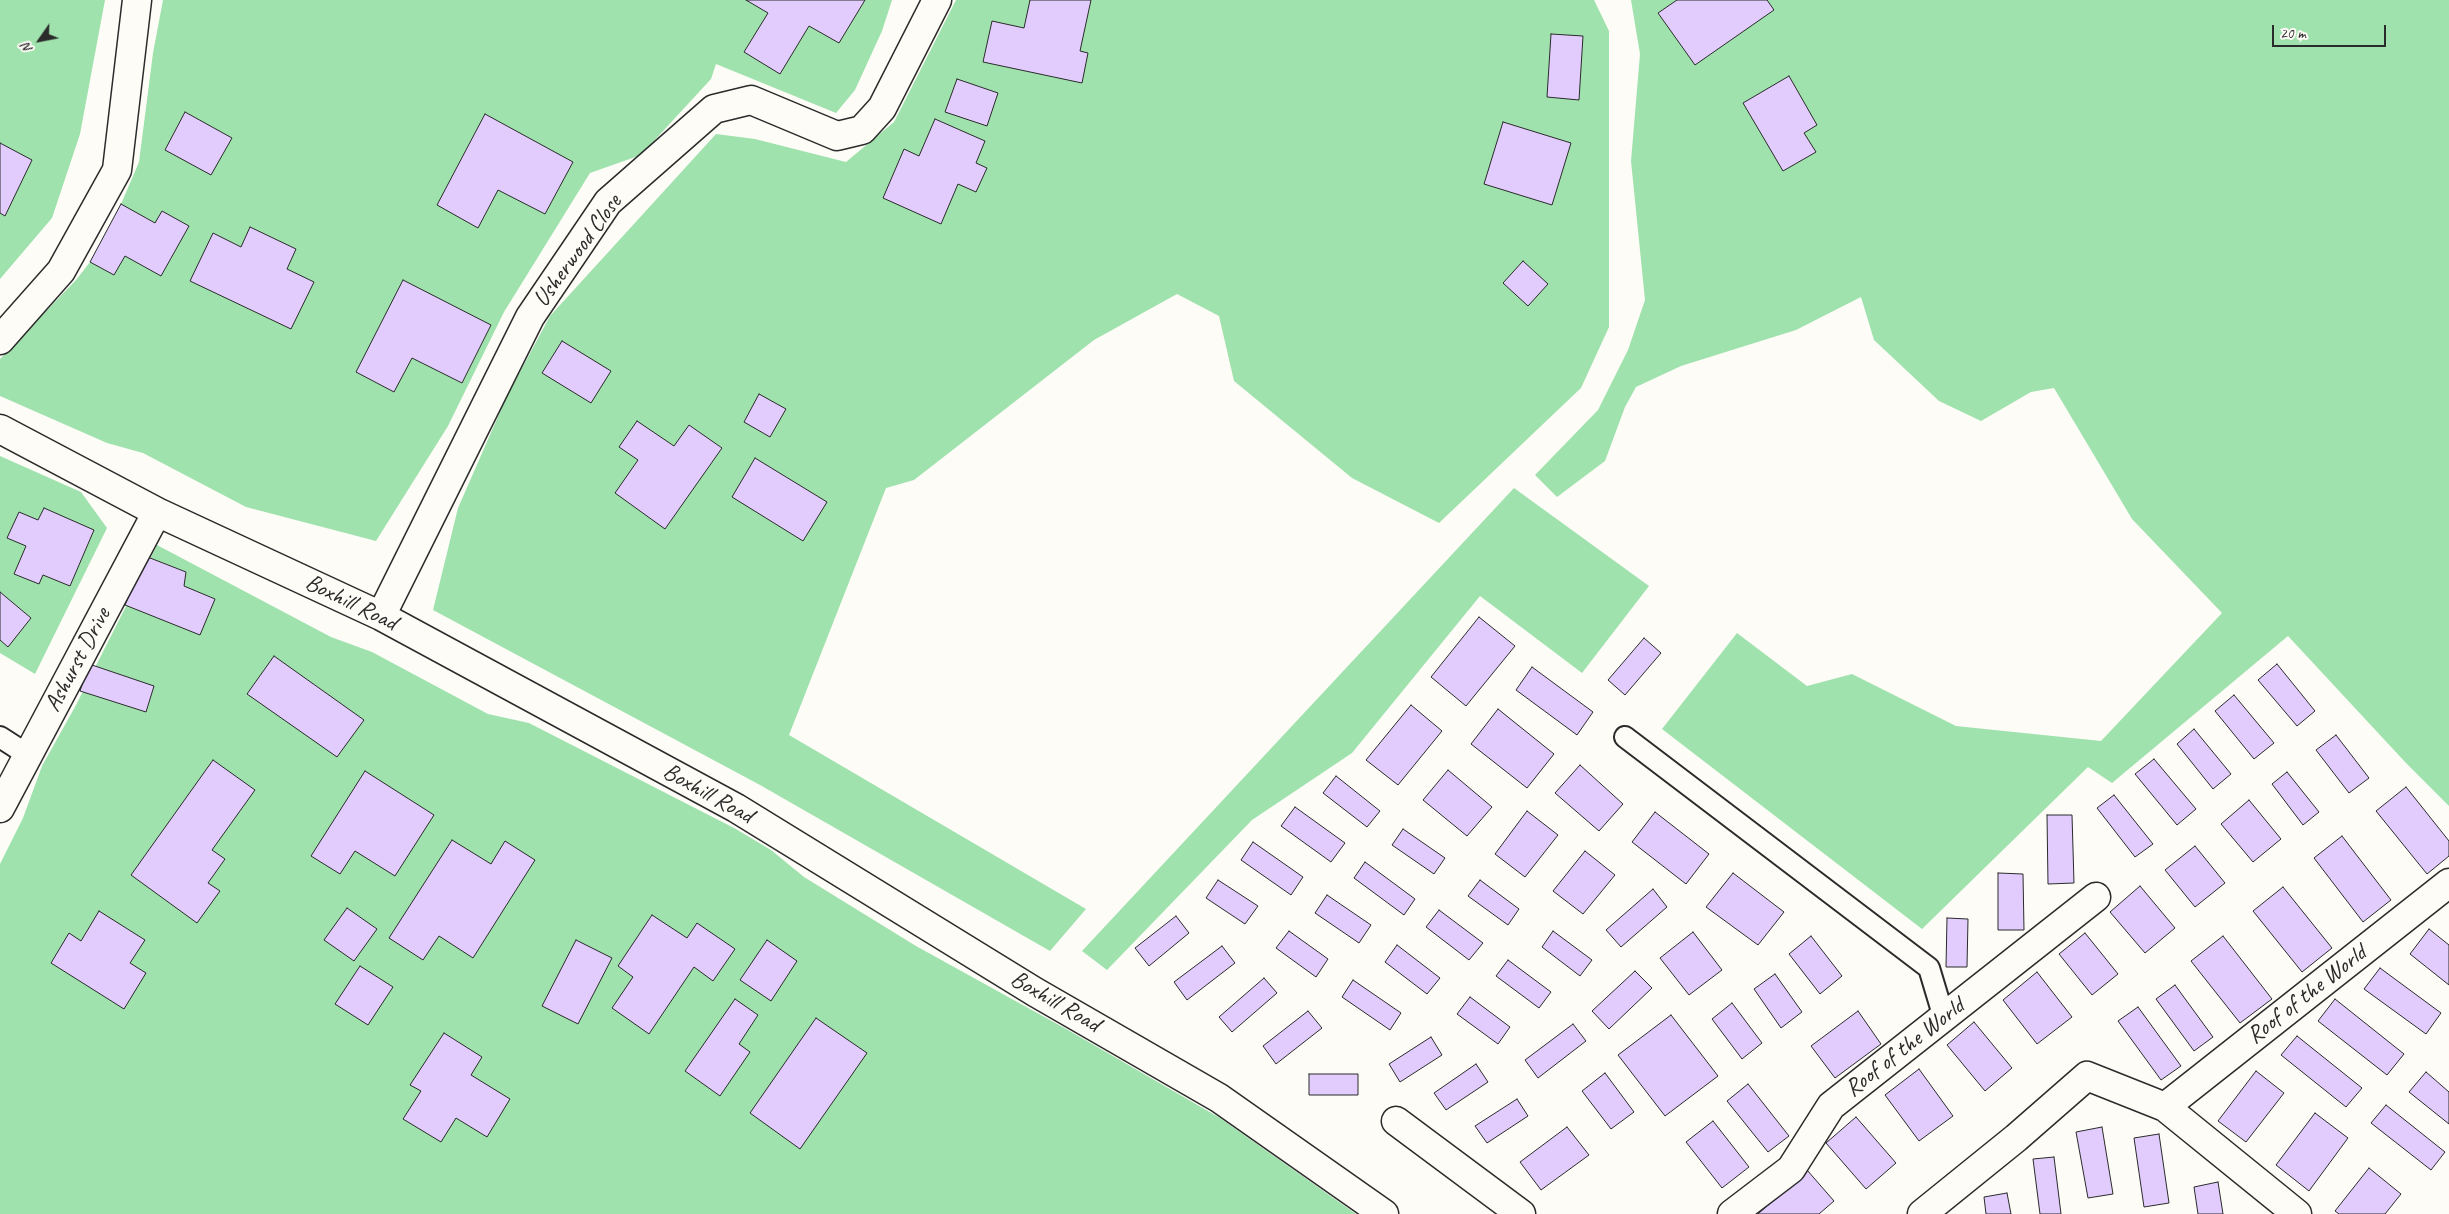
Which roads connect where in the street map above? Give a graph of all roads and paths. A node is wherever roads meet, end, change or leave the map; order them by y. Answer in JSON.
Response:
{"nodes":[{"id":1,"x":137,"y":0,"type":"edge"},
{"id":2,"x":937,"y":0,"type":"edge"},
{"id":3,"x":0,"y":340,"type":"edge"},
{"id":4,"x":0,"y":429,"type":"edge"},
{"id":5,"x":157,"y":512,"type":"junction"},
{"id":6,"x":381,"y":616,"type":"junction"},
{"id":7,"x":0,"y":738,"type":"edge"},
{"id":8,"x":1625,"y":738,"type":"dead end"},
{"id":9,"x":28,"y":755,"type":"junction"},
{"id":10,"x":0,"y":808,"type":"edge"},
{"id":11,"x":2449,"y":883,"type":"edge"},
{"id":12,"x":2096,"y":897,"type":"dead end"},
{"id":13,"x":1944,"y":1018,"type":"junction"},
{"id":14,"x":2165,"y":1107,"type":"junction"},
{"id":15,"x":1396,"y":1121,"type":"dead end"},
{"id":16,"x":1384,"y":1214,"type":"edge"},
{"id":17,"x":1521,"y":1214,"type":"edge"},
{"id":18,"x":1732,"y":1214,"type":"edge"},
{"id":19,"x":1922,"y":1214,"type":"edge"},
{"id":20,"x":2297,"y":1214,"type":"edge"}],
"edges":[{"from":1,"to":3,"type":"street"},
{"from":2,"to":6,"type":"street","name":"Usherwood Close"},
{"from":4,"to":5,"type":"street","name":"Boxhill Road"},
{"from":5,"to":6,"type":"street","name":"Boxhill Road"},
{"from":5,"to":9,"type":"street","name":"Ashurst Drive"},
{"from":6,"to":16,"type":"street","name":"Boxhill Road"},
{"from":7,"to":9,"type":"lane"},
{"from":8,"to":13,"type":"lane"},
{"from":9,"to":10,"type":"street","name":"Ashurst Drive"},
{"from":11,"to":14,"type":"street","name":"Roof of the World"},
{"from":12,"to":13,"type":"street","name":"Roof of the World"},
{"from":13,"to":18,"type":"street","name":"Roof of the World"},
{"from":14,"to":19,"type":"street"},
{"from":14,"to":20,"type":"street"},
{"from":15,"to":17,"type":"street"}]}
